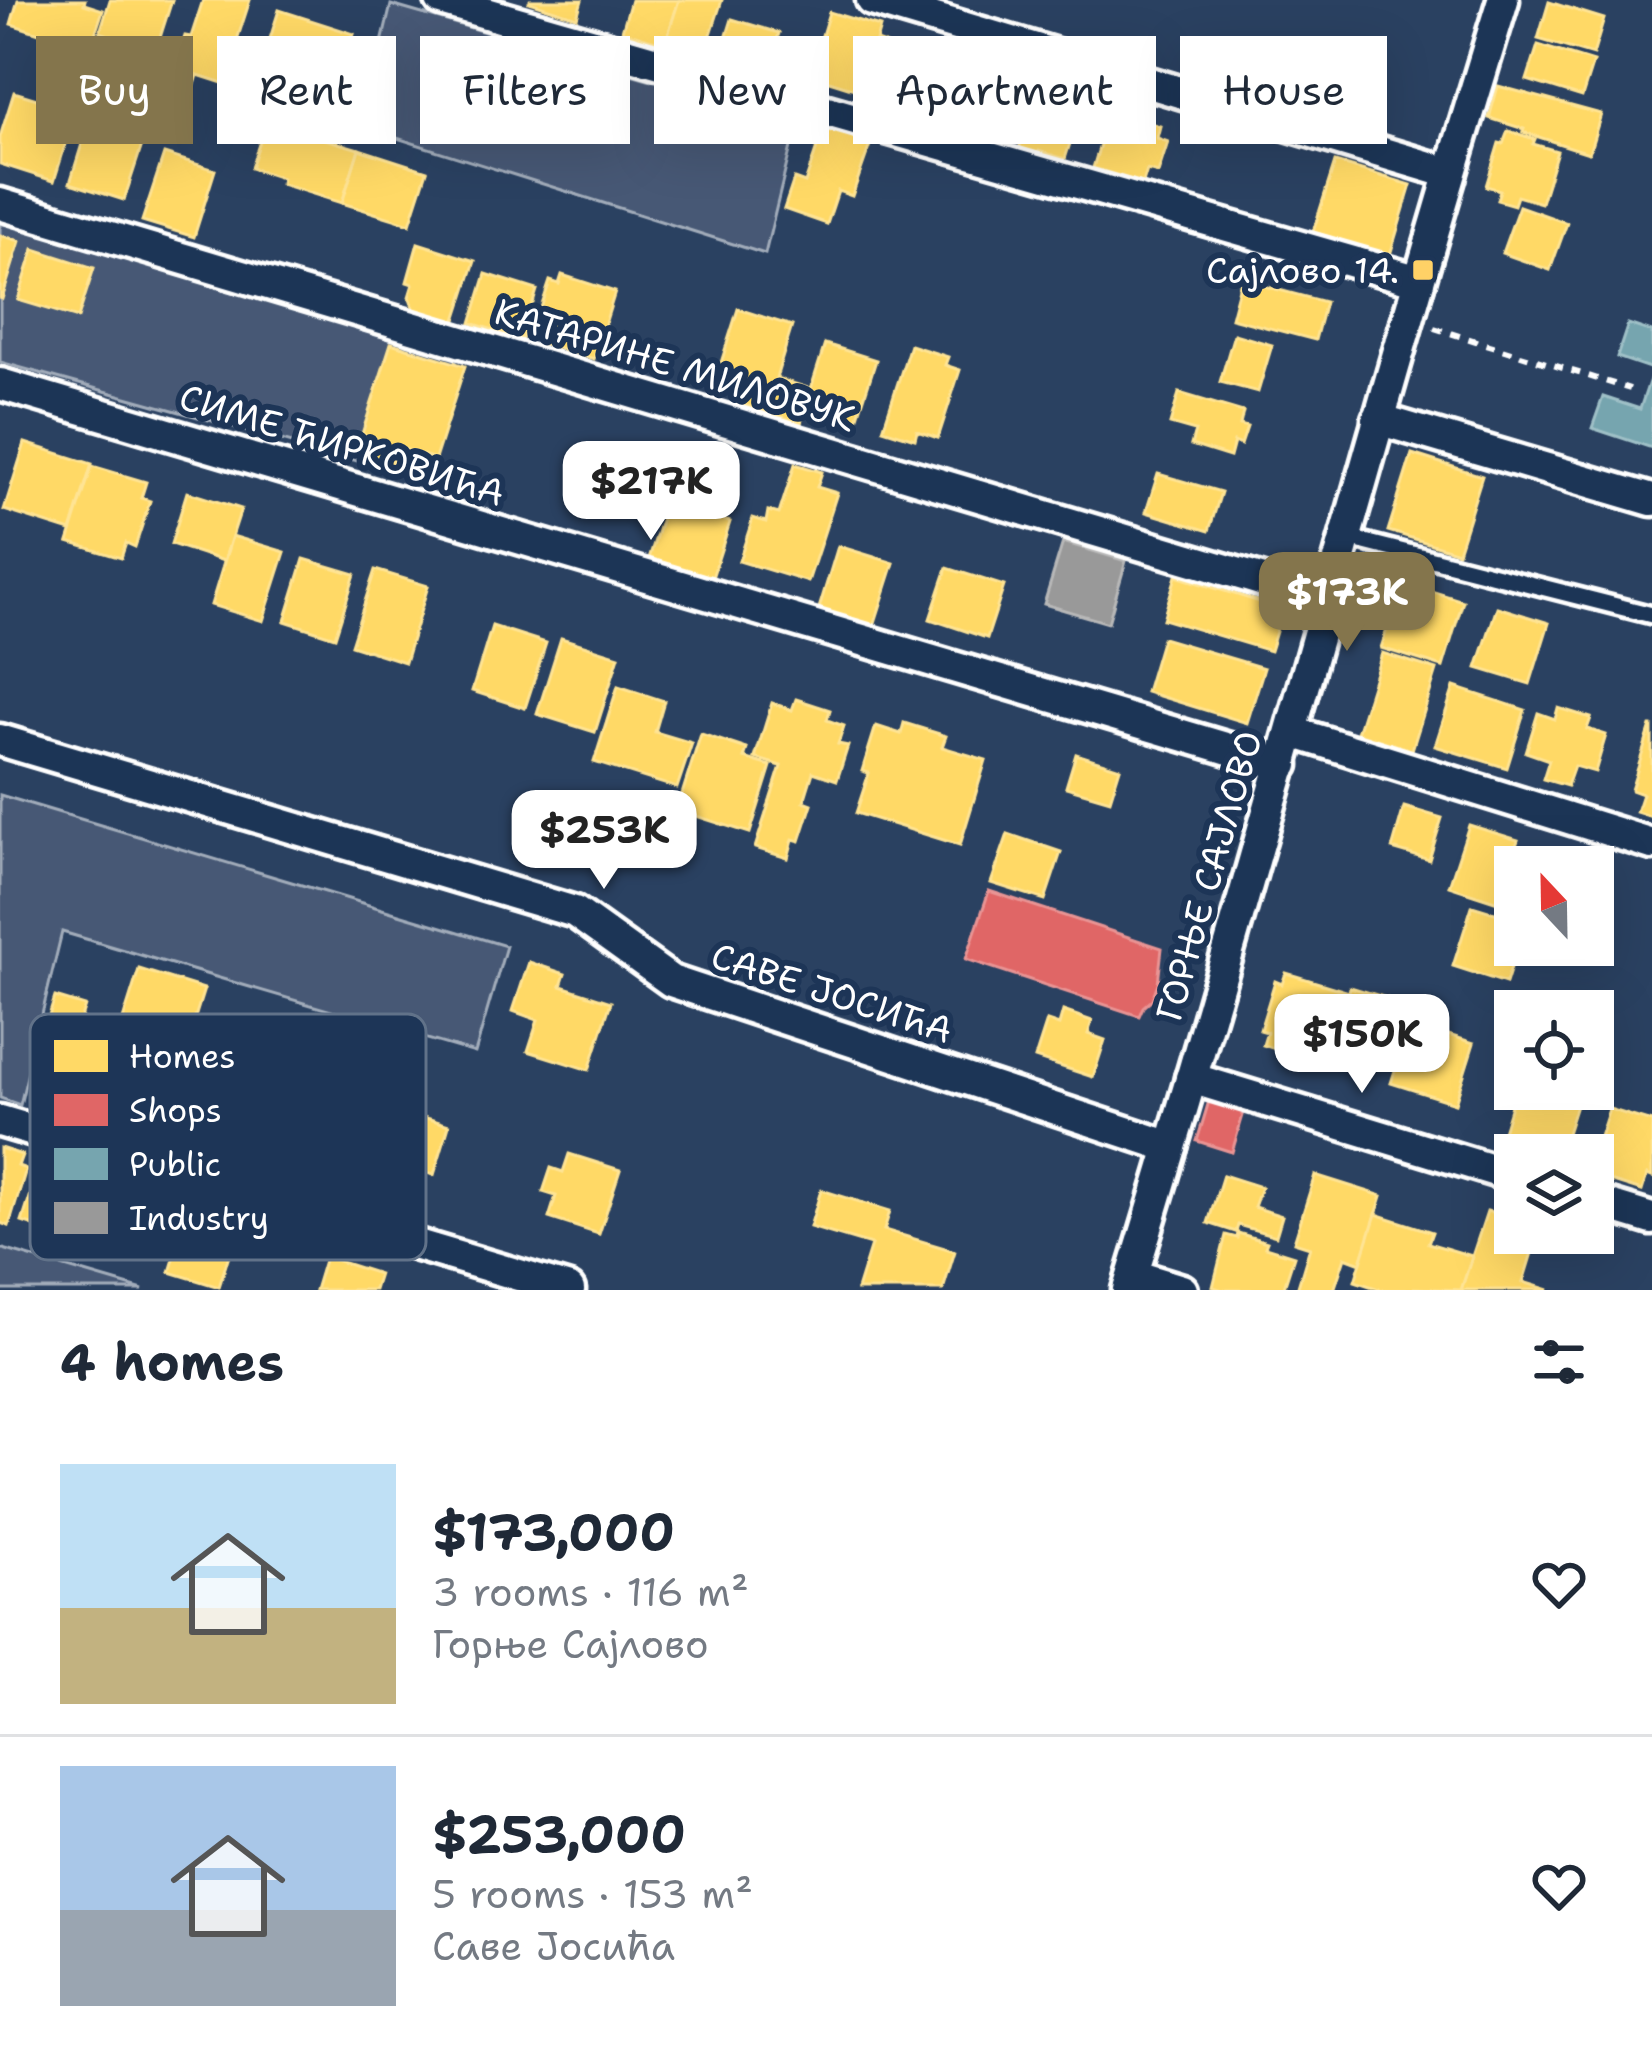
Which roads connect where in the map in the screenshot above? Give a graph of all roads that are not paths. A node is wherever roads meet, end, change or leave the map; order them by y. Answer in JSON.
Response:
{"nodes":[{"id":1,"x":440,"y":0,"type":"edge"},
{"id":2,"x":872,"y":0,"type":"edge"},
{"id":3,"x":1503,"y":0,"type":"edge"},
{"id":4,"x":1450,"y":173,"type":"junction"},
{"id":5,"x":0,"y":204,"type":"edge"},
{"id":6,"x":1419,"y":281,"type":"junction"},
{"id":7,"x":0,"y":384,"type":"edge"},
{"id":8,"x":1378,"y":419,"type":"junction"},
{"id":9,"x":1652,"y":500,"type":"edge"},
{"id":10,"x":1345,"y":537,"type":"junction"},
{"id":11,"x":1327,"y":600,"type":"junction"},
{"id":12,"x":1652,"y":615,"type":"edge"},
{"id":13,"x":1292,"y":732,"type":"junction"},
{"id":14,"x":0,"y":740,"type":"edge"},
{"id":15,"x":1283,"y":765,"type":"junction"},
{"id":16,"x":1652,"y":844,"type":"edge"},
{"id":17,"x":1191,"y":1078,"type":"junction"},
{"id":18,"x":0,"y":1121,"type":"edge"},
{"id":19,"x":30,"y":1130,"type":"edge"},
{"id":20,"x":1171,"y":1148,"type":"junction"},
{"id":21,"x":1494,"y":1171,"type":"edge"},
{"id":22,"x":1614,"y":1207,"type":"edge"},
{"id":23,"x":1652,"y":1219,"type":"edge"},
{"id":24,"x":426,"y":1248,"type":"edge"},
{"id":25,"x":1131,"y":1282,"type":"edge"},
{"id":26,"x":569,"y":1290,"type":"edge"},
{"id":27,"x":1182,"y":1290,"type":"edge"}],
"edges":[{"from":1,"to":6,"type":"street"},
{"from":2,"to":4,"type":"street"},
{"from":3,"to":4,"type":"street","name":"ГОРЊЕ САЈЛОВО"},
{"from":4,"to":6,"type":"street","name":"ГОРЊЕ САЈЛОВО"},
{"from":5,"to":11,"type":"street","name":"КАТАРИНЕ МИЛОВУК"},
{"from":6,"to":8,"type":"street","name":"ГОРЊЕ САЈЛОВО"},
{"from":7,"to":15,"type":"street","name":"СИМЕ ЋИРКОВИЋА"},
{"from":8,"to":9,"type":"street"},
{"from":8,"to":10,"type":"street","name":"ГОРЊЕ САЈЛОВО"},
{"from":10,"to":11,"type":"street","name":"ГОРЊЕ САЈЛОВО"},
{"from":10,"to":12,"type":"lane"},
{"from":11,"to":13,"type":"street","name":"ГОРЊЕ САЈЛОВО"},
{"from":13,"to":15,"type":"street","name":"ГОРЊЕ САЈЛОВО"},
{"from":13,"to":16,"type":"street"},
{"from":14,"to":20,"type":"street","name":"САВЕ ЈОСИЋА"},
{"from":15,"to":17,"type":"street","name":"ГОРЊЕ САЈЛОВО"},
{"from":17,"to":20,"type":"street","name":"ГОРЊЕ САЈЛОВО"},
{"from":17,"to":21,"type":"street"},
{"from":18,"to":19,"type":"street"},
{"from":20,"to":25,"type":"street","name":"ГОРЊЕ САЈЛОВО"},
{"from":22,"to":23,"type":"street"},
{"from":24,"to":26,"type":"street"},
{"from":25,"to":27,"type":"street"}]}
